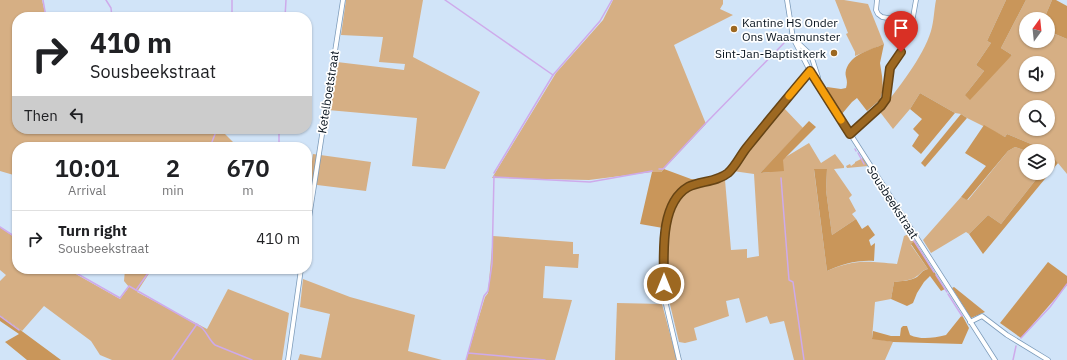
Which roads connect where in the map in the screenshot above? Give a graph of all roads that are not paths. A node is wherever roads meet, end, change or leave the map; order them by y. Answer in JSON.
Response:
{"nodes":[{"id":1,"x":343,"y":0,"type":"edge"},
{"id":2,"x":787,"y":0,"type":"edge"},
{"id":3,"x":877,"y":0,"type":"edge"},
{"id":4,"x":916,"y":0,"type":"edge"},
{"id":5,"x":905,"y":22,"type":"junction"},
{"id":6,"x":793,"y":38,"type":"junction"},
{"id":7,"x":810,"y":71,"type":"junction"},
{"id":8,"x":817,"y":81,"type":"junction"},
{"id":9,"x":850,"y":134,"type":"junction"},
{"id":10,"x":312,"y":199,"type":"edge"},
{"id":11,"x":300,"y":274,"type":"edge"},
{"id":12,"x":970,"y":322,"type":"junction"},
{"id":13,"x":288,"y":360,"type":"edge"},
{"id":14,"x":679,"y":360,"type":"edge"},
{"id":15,"x":995,"y":360,"type":"edge"},
{"id":16,"x":1048,"y":360,"type":"edge"}],
"edges":[{"from":1,"to":10,"type":"street","name":"Ketelboetstraat"},
{"from":2,"to":6,"type":"street","name":"Sousbeekstraat"},
{"from":3,"to":5,"type":"street"},
{"from":4,"to":5,"type":"street"},
{"from":5,"to":9,"type":"street"},
{"from":6,"to":7,"type":"street","name":"Sousbeekstraat"},
{"from":6,"to":8,"type":"street","name":"Sousbeekstraat"},
{"from":7,"to":8,"type":"street","name":"Sousbeekstraat"},
{"from":7,"to":14,"type":"street"},
{"from":8,"to":9,"type":"street","name":"Sousbeekstraat"},
{"from":9,"to":12,"type":"street","name":"Sousbeekstraat"},
{"from":11,"to":13,"type":"street"},
{"from":12,"to":15,"type":"street","name":"Sousbeekstraat"},
{"from":12,"to":16,"type":"street"}]}
